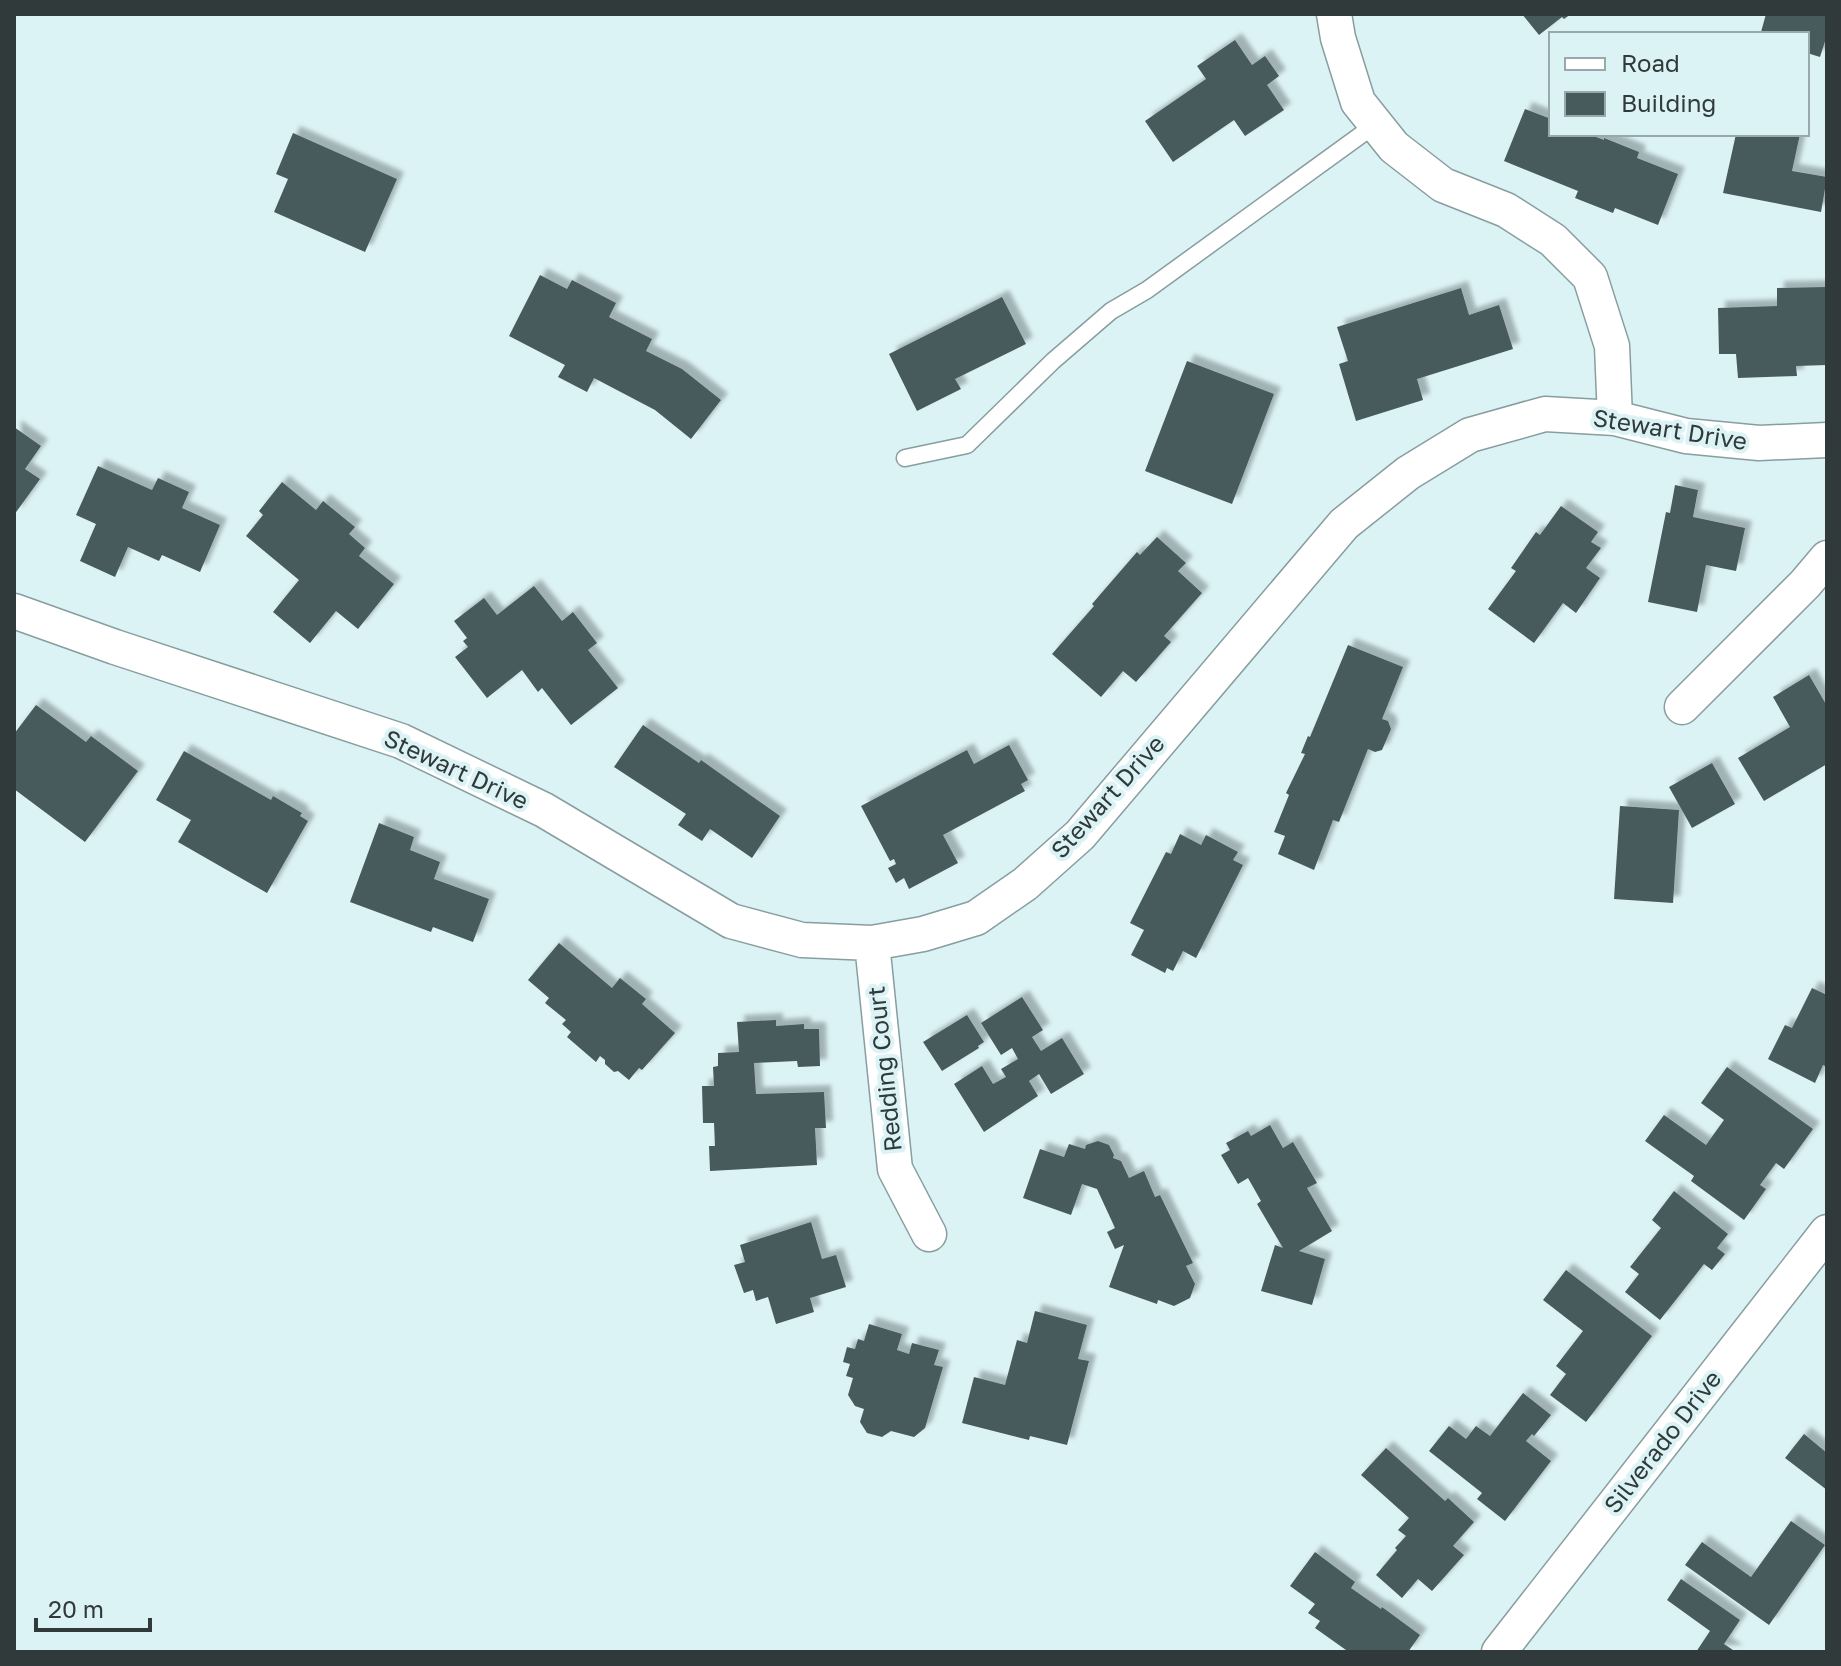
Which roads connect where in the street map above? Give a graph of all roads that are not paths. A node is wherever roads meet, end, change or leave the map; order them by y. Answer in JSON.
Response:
{"nodes":[{"id":1,"x":1334,"y":14,"type":"edge"},
{"id":2,"x":1376,"y":124,"type":"junction"},
{"id":3,"x":1615,"y":418,"type":"junction"},
{"id":4,"x":1827,"y":440,"type":"edge"},
{"id":5,"x":905,"y":458,"type":"dead end"},
{"id":6,"x":1827,"y":558,"type":"edge"},
{"id":7,"x":14,"y":611,"type":"edge"},
{"id":8,"x":1682,"y":707,"type":"dead end"},
{"id":9,"x":872,"y":943,"type":"junction"},
{"id":10,"x":1827,"y":1232,"type":"edge"},
{"id":11,"x":929,"y":1234,"type":"dead end"},
{"id":12,"x":1499,"y":1652,"type":"edge"}],
"edges":[{"from":1,"to":2,"type":"street"},
{"from":2,"to":3,"type":"street"},
{"from":2,"to":5,"type":"lane"},
{"from":3,"to":4,"type":"street","name":"Stewart Drive"},
{"from":3,"to":9,"type":"street","name":"Stewart Drive"},
{"from":6,"to":8,"type":"street"},
{"from":7,"to":9,"type":"street","name":"Stewart Drive"},
{"from":9,"to":11,"type":"street","name":"Redding Court"},
{"from":10,"to":12,"type":"street","name":"Silverado Drive"}]}
